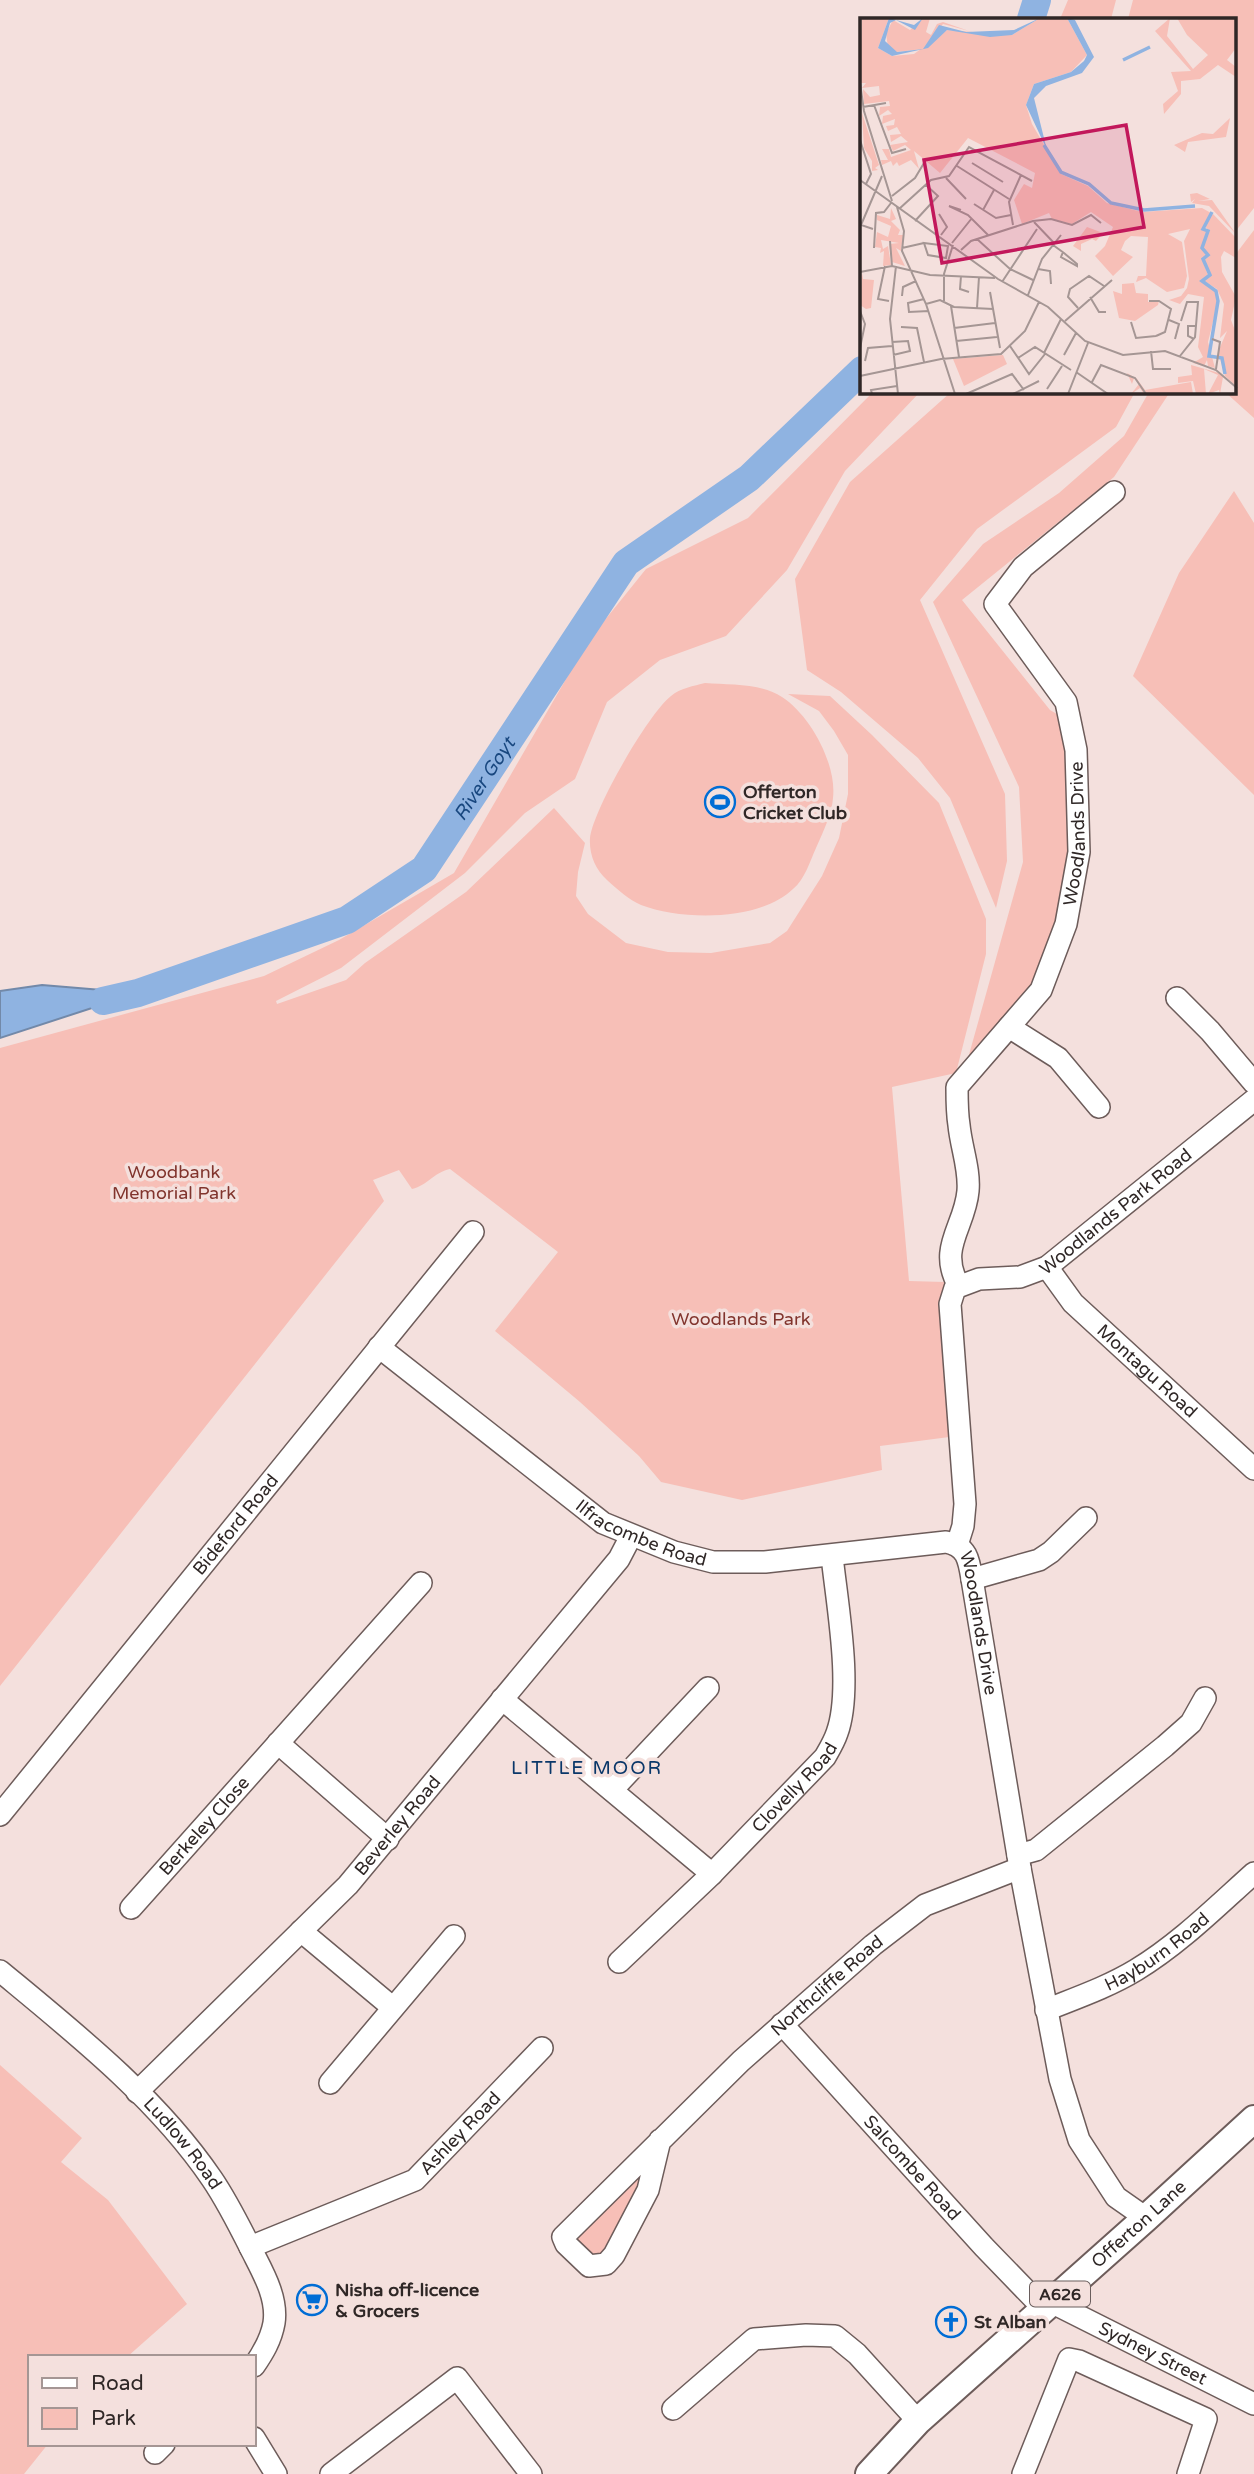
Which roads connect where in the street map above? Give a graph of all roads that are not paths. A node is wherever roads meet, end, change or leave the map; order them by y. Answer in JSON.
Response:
{"nodes":[{"id":1,"x":1114,"y":492,"type":"dead end"},
{"id":2,"x":1177,"y":998,"type":"dead end"},
{"id":3,"x":1009,"y":1027,"type":"junction"},
{"id":4,"x":1254,"y":1083,"type":"edge"},
{"id":5,"x":1254,"y":1100,"type":"edge"},
{"id":6,"x":1099,"y":1107,"type":"dead end"},
{"id":7,"x":473,"y":1232,"type":"dead end"},
{"id":8,"x":1047,"y":1268,"type":"junction"},
{"id":9,"x":959,"y":1286,"type":"junction"},
{"id":10,"x":379,"y":1348,"type":"junction"},
{"id":11,"x":1254,"y":1469,"type":"edge"},
{"id":12,"x":1086,"y":1518,"type":"dead end"},
{"id":13,"x":631,"y":1536,"type":"junction"},
{"id":14,"x":957,"y":1545,"type":"junction"},
{"id":15,"x":832,"y":1556,"type":"junction"},
{"id":16,"x":972,"y":1578,"type":"junction"},
{"id":17,"x":421,"y":1583,"type":"dead end"},
{"id":18,"x":708,"y":1688,"type":"dead end"},
{"id":19,"x":1205,"y":1698,"type":"dead end"},
{"id":20,"x":502,"y":1699,"type":"junction"},
{"id":21,"x":278,"y":1743,"type":"junction"},
{"id":22,"x":612,"y":1790,"type":"junction"},
{"id":23,"x":0,"y":1815,"type":"edge"},
{"id":24,"x":388,"y":1839,"type":"junction"},
{"id":25,"x":1019,"y":1862,"type":"junction"},
{"id":26,"x":712,"y":1874,"type":"junction"},
{"id":27,"x":1254,"y":1874,"type":"edge"},
{"id":28,"x":131,"y":1908,"type":"dead end"},
{"id":29,"x":301,"y":1931,"type":"junction"},
{"id":30,"x":454,"y":1936,"type":"dead end"},
{"id":31,"x":619,"y":1962,"type":"dead end"},
{"id":32,"x":0,"y":1971,"type":"edge"},
{"id":33,"x":392,"y":2007,"type":"junction"},
{"id":34,"x":1046,"y":2010,"type":"junction"},
{"id":35,"x":782,"y":2024,"type":"junction"},
{"id":36,"x":542,"y":2048,"type":"dead end"},
{"id":37,"x":330,"y":2083,"type":"dead end"},
{"id":38,"x":138,"y":2092,"type":"junction"},
{"id":39,"x":1254,"y":2119,"type":"edge"},
{"id":40,"x":660,"y":2140,"type":"junction"},
{"id":41,"x":1146,"y":2218,"type":"junction"},
{"id":42,"x":250,"y":2247,"type":"junction"},
{"id":43,"x":1048,"y":2306,"type":"junction"},
{"id":44,"x":256,"y":2363,"type":"edge"},
{"id":45,"x":1254,"y":2404,"type":"edge"},
{"id":46,"x":673,"y":2409,"type":"dead end"},
{"id":47,"x":918,"y":2421,"type":"junction"},
{"id":48,"x":256,"y":2441,"type":"edge"},
{"id":49,"x":272,"y":2468,"type":"edge"},
{"id":50,"x":331,"y":2474,"type":"edge"},
{"id":51,"x":531,"y":2474,"type":"edge"},
{"id":52,"x":869,"y":2474,"type":"edge"},
{"id":53,"x":1023,"y":2474,"type":"edge"},
{"id":54,"x":1188,"y":2474,"type":"edge"}],
"edges":[{"from":1,"to":3,"type":"street","name":"Woodlands Drive"},
{"from":2,"to":4,"type":"street"},
{"from":3,"to":6,"type":"street"},
{"from":3,"to":9,"type":"street","name":"Woodlands Drive"},
{"from":5,"to":8,"type":"street","name":"Woodlands Park Road"},
{"from":7,"to":10,"type":"street","name":"Bideford Road"},
{"from":8,"to":9,"type":"street","name":"Woodlands Park Road"},
{"from":8,"to":11,"type":"street","name":"Montagu Road"},
{"from":9,"to":14,"type":"street","name":"Woodlands Drive"},
{"from":10,"to":13,"type":"street","name":"Ilfracombe Road"},
{"from":10,"to":23,"type":"street","name":"Bideford Road"},
{"from":12,"to":16,"type":"street"},
{"from":13,"to":15,"type":"street","name":"Ilfracombe Road"},
{"from":13,"to":20,"type":"street","name":"Beverley Road"},
{"from":14,"to":15,"type":"street","name":"Ilfracombe Road"},
{"from":14,"to":16,"type":"street","name":"Woodlands Drive"},
{"from":15,"to":26,"type":"street","name":"Clovelly Road"},
{"from":16,"to":25,"type":"street","name":"Woodlands Drive"},
{"from":17,"to":21,"type":"street","name":"Berkeley Close"},
{"from":18,"to":22,"type":"street"},
{"from":19,"to":25,"type":"street","name":"Northcliffe Road"},
{"from":20,"to":22,"type":"street"},
{"from":20,"to":24,"type":"street","name":"Beverley Road"},
{"from":21,"to":24,"type":"street"},
{"from":21,"to":28,"type":"street","name":"Berkeley Close"},
{"from":22,"to":26,"type":"street"},
{"from":24,"to":29,"type":"street","name":"Beverley Road"},
{"from":25,"to":34,"type":"street","name":"Woodlands Drive"},
{"from":25,"to":35,"type":"street","name":"Northcliffe Road"},
{"from":26,"to":31,"type":"street","name":"Clovelly Road"},
{"from":27,"to":34,"type":"street","name":"Hayburn Road"},
{"from":29,"to":33,"type":"street"},
{"from":29,"to":38,"type":"street","name":"Beverley Road"},
{"from":30,"to":33,"type":"street"},
{"from":32,"to":38,"type":"street","name":"Ludlow Road"},
{"from":33,"to":37,"type":"street"},
{"from":34,"to":41,"type":"street","name":"Woodlands Drive"},
{"from":35,"to":40,"type":"street","name":"Northcliffe Road"},
{"from":35,"to":43,"type":"street","name":"Salcombe Road"},
{"from":36,"to":42,"type":"street","name":"Ashley Road"},
{"from":38,"to":42,"type":"street","name":"Ludlow Road"},
{"from":39,"to":41,"type":"main road","name":"Offerton Lane","number":"A626"},
{"from":40,"to":40,"type":"street","name":"Northcliffe Road"},
{"from":41,"to":43,"type":"main road","name":"Offerton Lane","number":"A626"},
{"from":42,"to":44,"type":"street","name":"Ludlow Road"},
{"from":43,"to":45,"type":"street","name":"Sydney Street"},
{"from":43,"to":47,"type":"main road","name":"Offerton Lane","number":"A626"},
{"from":46,"to":47,"type":"street"},
{"from":47,"to":52,"type":"main road","name":"Offerton Lane","number":"A626"},
{"from":48,"to":49,"type":"street"},
{"from":50,"to":51,"type":"street"},
{"from":53,"to":54,"type":"street"}]}
